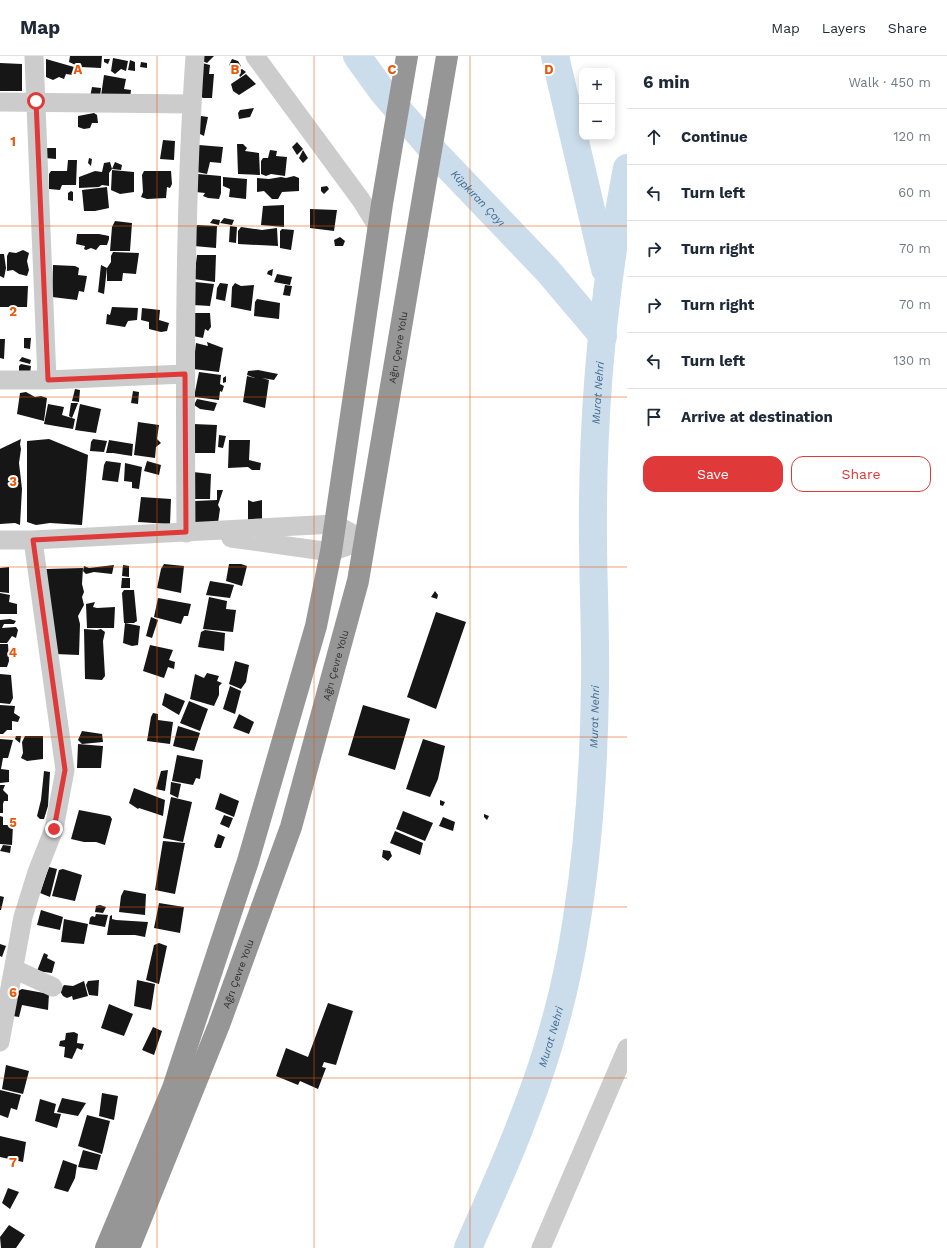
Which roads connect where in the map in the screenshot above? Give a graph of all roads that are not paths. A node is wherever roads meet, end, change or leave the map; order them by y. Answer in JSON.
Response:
{"nodes":[{"id":1,"x":34,"y":56,"type":"edge"},
{"id":2,"x":195,"y":56,"type":"edge"},
{"id":3,"x":255,"y":56,"type":"edge"},
{"id":4,"x":407,"y":56,"type":"edge"},
{"id":5,"x":447,"y":56,"type":"edge"},
{"id":6,"x":36,"y":101,"type":"junction"},
{"id":7,"x":0,"y":102,"type":"edge"},
{"id":8,"x":192,"y":104,"type":"junction"},
{"id":9,"x":379,"y":229,"type":"junction"},
{"id":10,"x":185,"y":374,"type":"junction"},
{"id":11,"x":0,"y":380,"type":"edge"},
{"id":12,"x":48,"y":380,"type":"junction"},
{"id":13,"x":335,"y":524,"type":"junction"},
{"id":14,"x":186,"y":532,"type":"junction"},
{"id":15,"x":0,"y":540,"type":"edge"},
{"id":16,"x":33,"y":540,"type":"junction"},
{"id":17,"x":364,"y":540,"type":"junction"},
{"id":18,"x":331,"y":552,"type":"junction"},
{"id":19,"x":14,"y":969,"type":"junction"},
{"id":20,"x":54,"y":987,"type":"dead end"},
{"id":21,"x":0,"y":1042,"type":"edge"},
{"id":22,"x":626,"y":1051,"type":"edge"},
{"id":23,"x":106,"y":1248,"type":"edge"},
{"id":24,"x":130,"y":1248,"type":"edge"},
{"id":25,"x":542,"y":1248,"type":"edge"}],
"edges":[{"from":1,"to":6,"type":"street"},
{"from":2,"to":8,"type":"street"},
{"from":3,"to":9,"type":"street"},
{"from":4,"to":9,"type":"highway"},
{"from":5,"to":17,"type":"highway","name":"Ağrı Çevre Yolu"},
{"from":6,"to":7,"type":"street"},
{"from":6,"to":8,"type":"street"},
{"from":6,"to":12,"type":"street"},
{"from":8,"to":10,"type":"street"},
{"from":9,"to":13,"type":"highway"},
{"from":10,"to":12,"type":"street"},
{"from":10,"to":14,"type":"street"},
{"from":11,"to":12,"type":"street"},
{"from":13,"to":14,"type":"street"},
{"from":13,"to":17,"type":"street"},
{"from":13,"to":18,"type":"highway"},
{"from":14,"to":16,"type":"street"},
{"from":14,"to":18,"type":"street"},
{"from":15,"to":16,"type":"street"},
{"from":16,"to":19,"type":"street"},
{"from":17,"to":18,"type":"street"},
{"from":17,"to":24,"type":"highway","name":"Ağrı Çevre Yolu"},
{"from":18,"to":23,"type":"highway"},
{"from":19,"to":20,"type":"street"},
{"from":19,"to":21,"type":"street"},
{"from":22,"to":25,"type":"street"}]}
